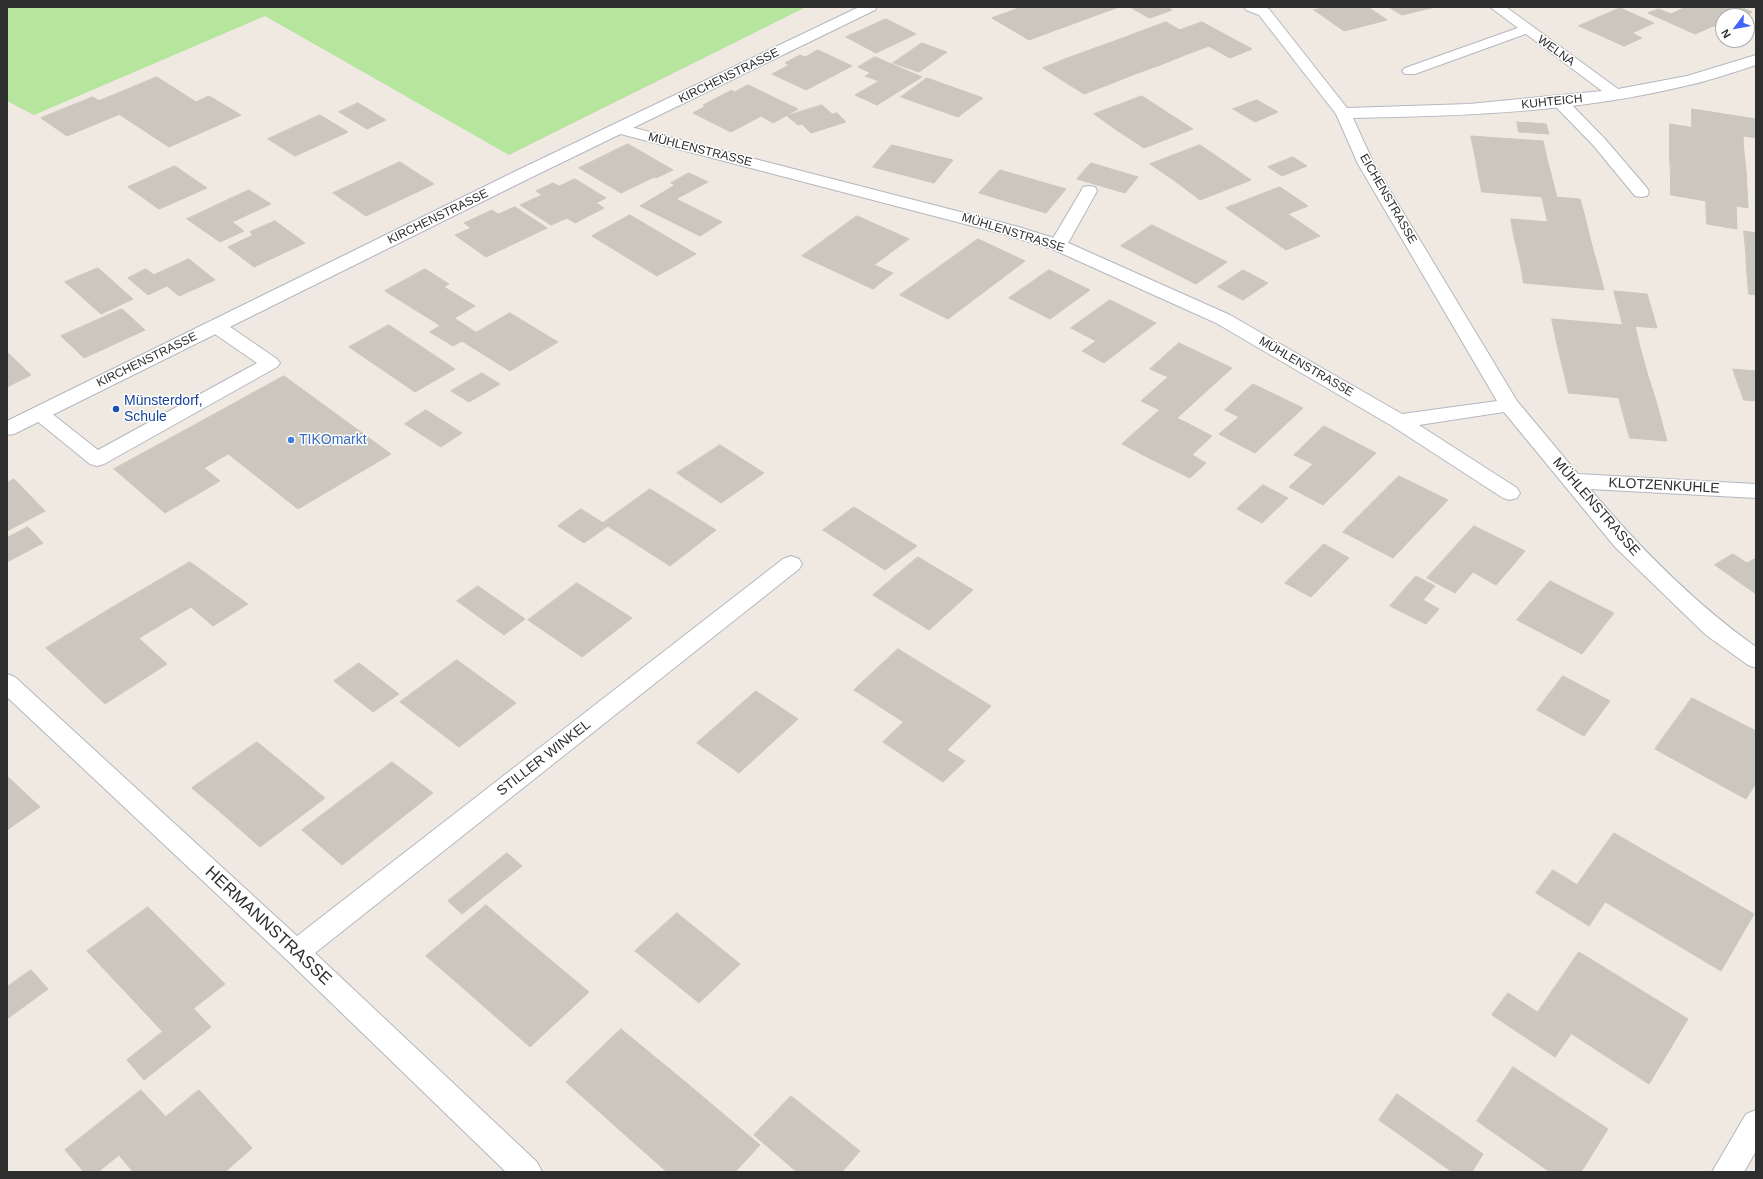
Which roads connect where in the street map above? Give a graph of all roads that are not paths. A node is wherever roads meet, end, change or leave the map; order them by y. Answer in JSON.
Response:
{"nodes":[{"id":1,"x":870,"y":7,"type":"edge"},
{"id":2,"x":1251,"y":7,"type":"edge"},
{"id":3,"x":1497,"y":7,"type":"edge"},
{"id":4,"x":1526,"y":29,"type":"junction"},
{"id":5,"x":1756,"y":60,"type":"edge"},
{"id":6,"x":1410,"y":72,"type":"dead end"},
{"id":7,"x":1615,"y":94,"type":"junction"},
{"id":8,"x":1560,"y":102,"type":"junction"},
{"id":9,"x":1343,"y":113,"type":"junction"},
{"id":10,"x":619,"y":129,"type":"junction"},
{"id":11,"x":1089,"y":191,"type":"dead end"},
{"id":12,"x":1641,"y":192,"type":"dead end"},
{"id":13,"x":1058,"y":245,"type":"junction"},
{"id":14,"x":216,"y":326,"type":"junction"},
{"id":15,"x":1510,"y":405,"type":"junction"},
{"id":16,"x":39,"y":413,"type":"junction"},
{"id":17,"x":1399,"y":421,"type":"junction"},
{"id":18,"x":7,"y":429,"type":"edge"},
{"id":19,"x":1572,"y":481,"type":"junction"},
{"id":20,"x":1756,"y":491,"type":"edge"},
{"id":21,"x":1510,"y":493,"type":"dead end"},
{"id":22,"x":791,"y":564,"type":"dead end"},
{"id":23,"x":1756,"y":659,"type":"edge"},
{"id":24,"x":7,"y":683,"type":"edge"},
{"id":25,"x":296,"y":952,"type":"junction"},
{"id":26,"x":1756,"y":1124,"type":"edge"},
{"id":27,"x":527,"y":1172,"type":"edge"},
{"id":28,"x":1727,"y":1172,"type":"edge"}],
"edges":[{"from":1,"to":10,"type":"street","name":"KIRCHENSTRASSE"},
{"from":2,"to":9,"type":"street","name":"EICHENSTRASSE"},
{"from":3,"to":4,"type":"street","name":"WELNA"},
{"from":4,"to":6,"type":"street"},
{"from":4,"to":7,"type":"street","name":"WELNA"},
{"from":5,"to":7,"type":"street","name":"KUHTEICH"},
{"from":7,"to":8,"type":"street","name":"KUHTEICH"},
{"from":8,"to":9,"type":"street","name":"KUHTEICH"},
{"from":8,"to":12,"type":"street"},
{"from":9,"to":15,"type":"street","name":"EICHENSTRASSE"},
{"from":10,"to":13,"type":"street","name":"MÜHLENSTRASSE"},
{"from":10,"to":14,"type":"street","name":"KIRCHENSTRASSE"},
{"from":11,"to":13,"type":"street"},
{"from":13,"to":17,"type":"street","name":"MÜHLENSTRASSE"},
{"from":14,"to":16,"type":"street","name":"KIRCHENSTRASSE"},
{"from":14,"to":16,"type":"street"},
{"from":15,"to":17,"type":"street"},
{"from":15,"to":19,"type":"street","name":"MÜHLENSTRASSE"},
{"from":16,"to":18,"type":"street","name":"KIRCHENSTRASSE"},
{"from":17,"to":21,"type":"street","name":"MÜHLENSTRASSE"},
{"from":19,"to":20,"type":"street","name":"KLOTZENKUHLE"},
{"from":19,"to":23,"type":"street","name":"MÜHLENSTRASSE"},
{"from":22,"to":25,"type":"street","name":"STILLER WINKEL"},
{"from":24,"to":25,"type":"street","name":"HERMANNSTRASSE"},
{"from":25,"to":27,"type":"street","name":"HERMANNSTRASSE"},
{"from":26,"to":28,"type":"street"}]}
